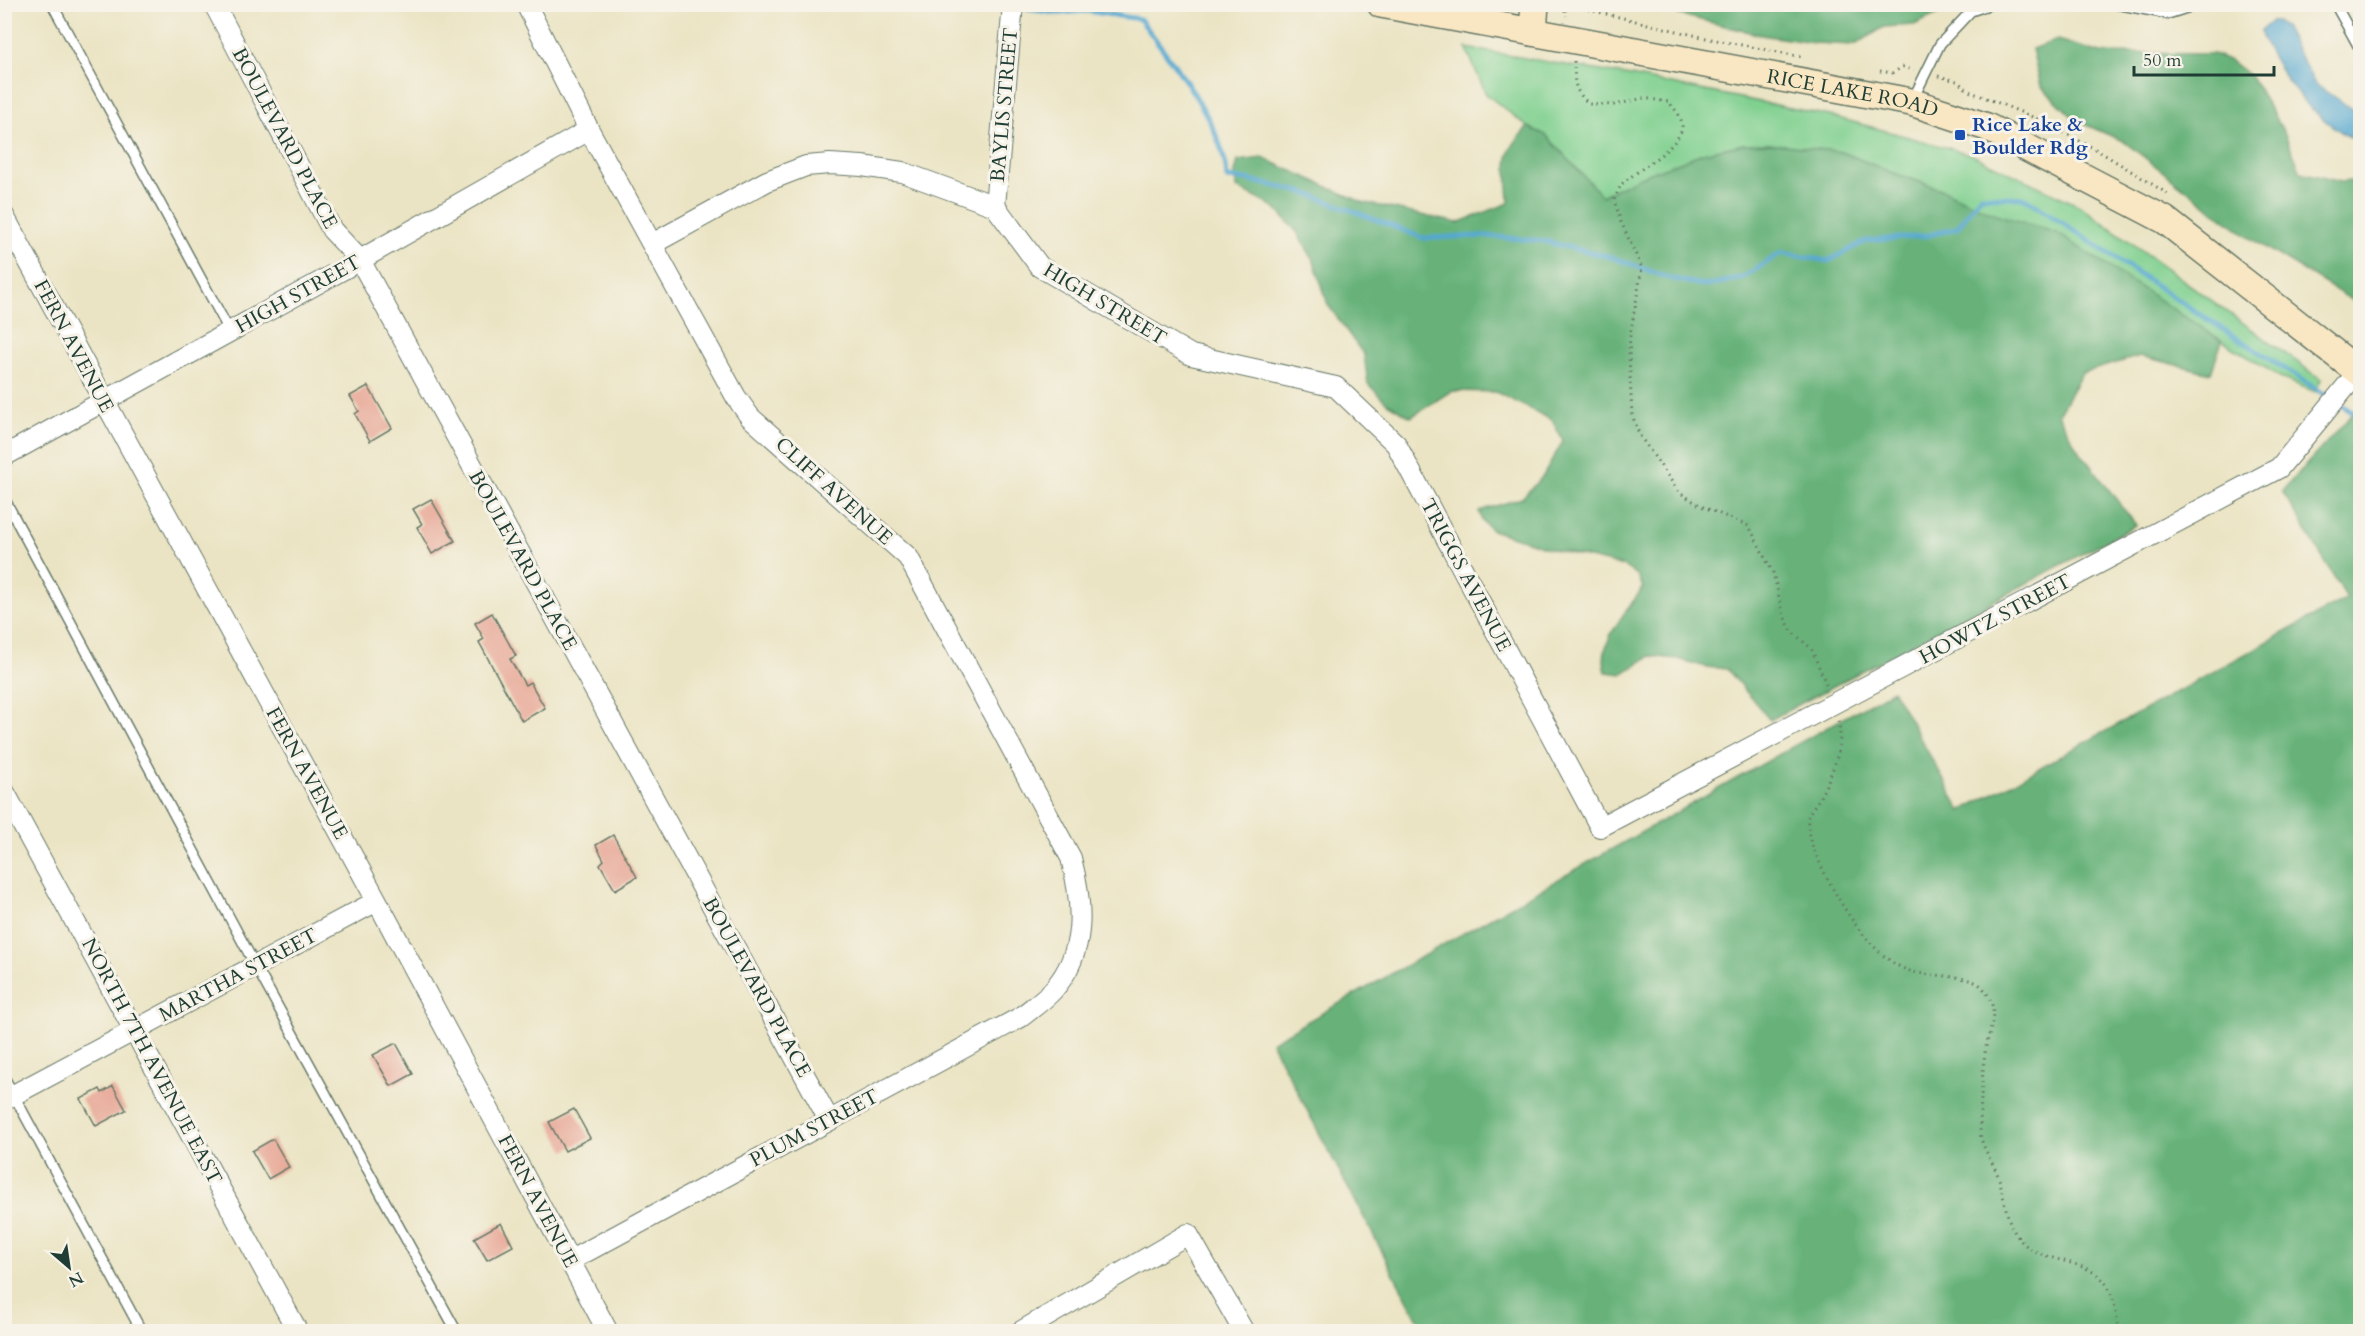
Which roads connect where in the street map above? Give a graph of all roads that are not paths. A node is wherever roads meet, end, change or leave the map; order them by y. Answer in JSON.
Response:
{"nodes":[{"id":1,"x":52,"y":4,"type":"edge"},
{"id":2,"x":214,"y":4,"type":"edge"},
{"id":3,"x":526,"y":4,"type":"edge"},
{"id":4,"x":1014,"y":4,"type":"edge"},
{"id":5,"x":1381,"y":4,"type":"edge"},
{"id":6,"x":1535,"y":4,"type":"edge"},
{"id":7,"x":1991,"y":4,"type":"edge"},
{"id":8,"x":2116,"y":4,"type":"edge"},
{"id":9,"x":2199,"y":4,"type":"edge"},
{"id":10,"x":2335,"y":4,"type":"edge"},
{"id":11,"x":2361,"y":22,"type":"edge"},
{"id":12,"x":1533,"y":32,"type":"junction"},
{"id":13,"x":2353,"y":36,"type":"junction"},
{"id":14,"x":2361,"y":48,"type":"edge"},
{"id":15,"x":1911,"y":102,"type":"junction"},
{"id":16,"x":589,"y":130,"type":"junction"},
{"id":17,"x":995,"y":206,"type":"junction"},
{"id":18,"x":4,"y":216,"type":"edge"},
{"id":19,"x":654,"y":243,"type":"junction"},
{"id":20,"x":360,"y":260,"type":"junction"},
{"id":21,"x":231,"y":332,"type":"junction"},
{"id":22,"x":2359,"y":372,"type":"edge"},
{"id":23,"x":1282,"y":376,"type":"joint"},
{"id":24,"x":104,"y":401,"type":"junction"},
{"id":25,"x":4,"y":456,"type":"edge"},
{"id":26,"x":4,"y":498,"type":"edge"},
{"id":27,"x":4,"y":790,"type":"edge"},
{"id":28,"x":1600,"y":827,"type":"joint"},
{"id":29,"x":377,"y":901,"type":"junction"},
{"id":30,"x":255,"y":966,"type":"junction"},
{"id":31,"x":1053,"y":990,"type":"joint"},
{"id":32,"x":135,"y":1030,"type":"junction"},
{"id":33,"x":4,"y":1077,"type":"edge"},
{"id":34,"x":9,"y":1098,"type":"edge"},
{"id":35,"x":829,"y":1120,"type":"junction"},
{"id":36,"x":570,"y":1260,"type":"junction"},
{"id":37,"x":142,"y":1332,"type":"edge"},
{"id":38,"x":298,"y":1332,"type":"edge"},
{"id":39,"x":457,"y":1332,"type":"edge"},
{"id":40,"x":608,"y":1332,"type":"edge"},
{"id":41,"x":1020,"y":1332,"type":"edge"},
{"id":42,"x":1244,"y":1332,"type":"edge"}],
"edges":[{"from":1,"to":21,"type":"lane"},
{"from":2,"to":20,"type":"street","name":"BOULEVARD PLACE"},
{"from":3,"to":16,"type":"street","name":"CLIFF AVENUE"},
{"from":4,"to":17,"type":"street","name":"BAYLIS STREET"},
{"from":5,"to":12,"type":"main road","name":"RICE LAKE ROAD"},
{"from":6,"to":12,"type":"main road"},
{"from":7,"to":15,"type":"lane"},
{"from":8,"to":9,"type":"lane"},
{"from":10,"to":13,"type":"lane"},
{"from":11,"to":13,"type":"lane"},
{"from":12,"to":15,"type":"main road","name":"RICE LAKE ROAD"},
{"from":13,"to":14,"type":"lane"},
{"from":15,"to":22,"type":"main road","name":"RICE LAKE ROAD"},
{"from":16,"to":19,"type":"street","name":"CLIFF AVENUE"},
{"from":16,"to":20,"type":"street","name":"HIGH STREET"},
{"from":17,"to":19,"type":"street"},
{"from":17,"to":23,"type":"street","name":"HIGH STREET"},
{"from":18,"to":24,"type":"street","name":"FERN AVENUE"},
{"from":19,"to":31,"type":"street","name":"CLIFF AVENUE"},
{"from":20,"to":21,"type":"street","name":"HIGH STREET"},
{"from":20,"to":35,"type":"street","name":"BOULEVARD PLACE"},
{"from":21,"to":24,"type":"street","name":"HIGH STREET"},
{"from":22,"to":28,"type":"street","name":"HOWTZ STREET"},
{"from":23,"to":28,"type":"street","name":"TRIGGS AVENUE"},
{"from":24,"to":25,"type":"street","name":"HIGH STREET"},
{"from":24,"to":29,"type":"street","name":"FERN AVENUE"},
{"from":26,"to":30,"type":"lane"},
{"from":27,"to":32,"type":"street","name":"NORTH 7TH AVENUE EAST"},
{"from":29,"to":30,"type":"street","name":"MARTHA STREET"},
{"from":29,"to":36,"type":"street","name":"FERN AVENUE"},
{"from":30,"to":32,"type":"street","name":"MARTHA STREET"},
{"from":30,"to":39,"type":"lane"},
{"from":31,"to":35,"type":"street","name":"PLUM STREET"},
{"from":32,"to":34,"type":"street","name":"MARTHA STREET"},
{"from":32,"to":38,"type":"street","name":"NORTH 7TH AVENUE EAST"},
{"from":33,"to":34,"type":"lane"},
{"from":34,"to":37,"type":"lane"},
{"from":35,"to":36,"type":"street","name":"PLUM STREET"},
{"from":36,"to":40,"type":"street","name":"FERN AVENUE"},
{"from":41,"to":42,"type":"street"}]}
